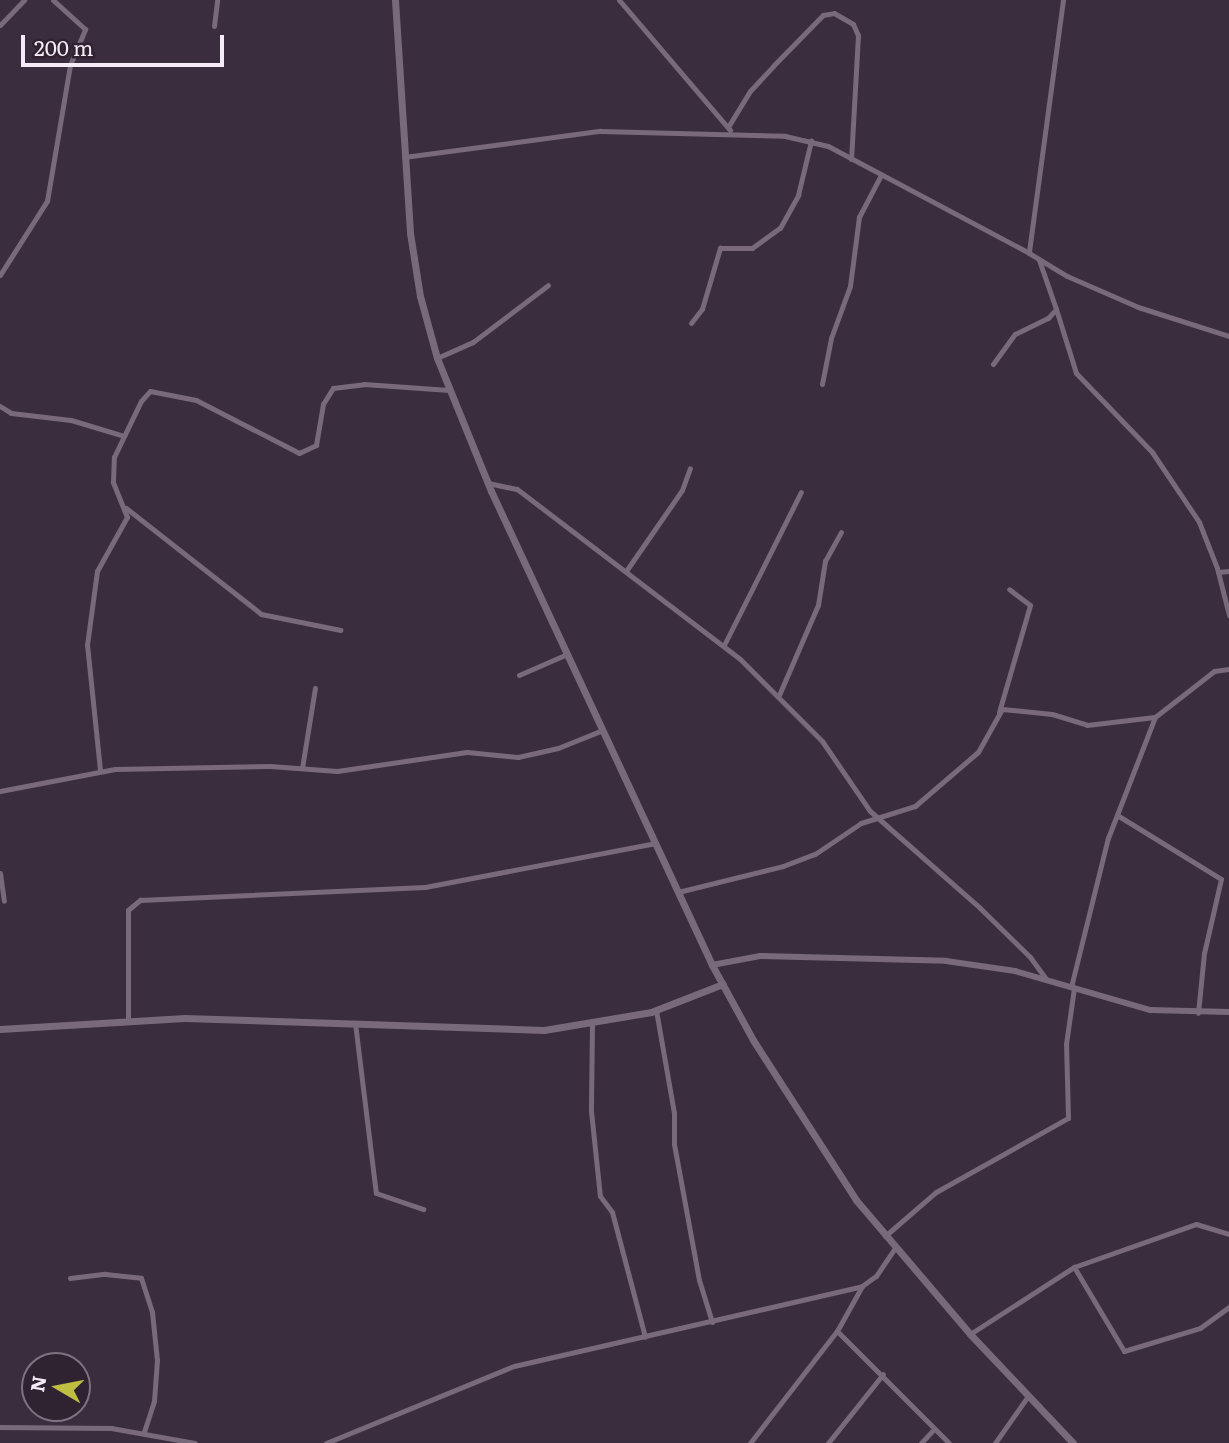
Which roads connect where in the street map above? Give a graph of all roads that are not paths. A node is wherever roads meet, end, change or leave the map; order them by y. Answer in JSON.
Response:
{"nodes":[{"id":1,"x":24,"y":0,"type":"edge"},
{"id":2,"x":53,"y":0,"type":"edge"},
{"id":3,"x":217,"y":0,"type":"edge"},
{"id":4,"x":395,"y":0,"type":"edge"},
{"id":5,"x":620,"y":0,"type":"edge"},
{"id":6,"x":1063,"y":0,"type":"edge"},
{"id":7,"x":0,"y":25,"type":"edge"},
{"id":8,"x":214,"y":26,"type":"dead end"},
{"id":9,"x":730,"y":130,"type":"junction"},
{"id":10,"x":811,"y":141,"type":"junction"},
{"id":11,"x":404,"y":157,"type":"junction"},
{"id":12,"x":851,"y":159,"type":"junction"},
{"id":13,"x":881,"y":175,"type":"junction"},
{"id":14,"x":1029,"y":253,"type":"junction"},
{"id":15,"x":1039,"y":260,"type":"junction"},
{"id":16,"x":0,"y":275,"type":"edge"},
{"id":17,"x":548,"y":285,"type":"dead end"},
{"id":18,"x":1056,"y":309,"type":"junction"},
{"id":19,"x":691,"y":323,"type":"dead end"},
{"id":20,"x":1229,"y":336,"type":"edge"},
{"id":21,"x":438,"y":358,"type":"junction"},
{"id":22,"x":993,"y":364,"type":"dead end"},
{"id":23,"x":822,"y":384,"type":"dead end"},
{"id":24,"x":449,"y":390,"type":"junction"},
{"id":25,"x":0,"y":407,"type":"edge"},
{"id":26,"x":124,"y":436,"type":"junction"},
{"id":27,"x":690,"y":468,"type":"dead end"},
{"id":28,"x":488,"y":483,"type":"junction"},
{"id":29,"x":801,"y":492,"type":"dead end"},
{"id":30,"x":124,"y":507,"type":"junction"},
{"id":31,"x":841,"y":532,"type":"dead end"},
{"id":32,"x":626,"y":571,"type":"junction"},
{"id":33,"x":1229,"y":571,"type":"edge"},
{"id":34,"x":1219,"y":572,"type":"junction"},
{"id":35,"x":1009,"y":589,"type":"dead end"},
{"id":36,"x":1229,"y":615,"type":"edge"},
{"id":37,"x":340,"y":630,"type":"dead end"},
{"id":38,"x":724,"y":645,"type":"junction"},
{"id":39,"x":568,"y":654,"type":"junction"},
{"id":40,"x":1229,"y":669,"type":"edge"},
{"id":41,"x":519,"y":675,"type":"dead end"},
{"id":42,"x":315,"y":688,"type":"dead end"},
{"id":43,"x":779,"y":695,"type":"junction"},
{"id":44,"x":999,"y":712,"type":"junction"},
{"id":45,"x":1155,"y":717,"type":"junction"},
{"id":46,"x":603,"y":730,"type":"junction"},
{"id":47,"x":302,"y":768,"type":"junction"},
{"id":48,"x":100,"y":770,"type":"junction"},
{"id":49,"x":0,"y":791,"type":"edge"},
{"id":50,"x":1117,"y":815,"type":"junction"},
{"id":51,"x":876,"y":817,"type":"junction"},
{"id":52,"x":656,"y":844,"type":"junction"},
{"id":53,"x":0,"y":873,"type":"edge"},
{"id":54,"x":678,"y":892,"type":"junction"},
{"id":55,"x":4,"y":901,"type":"dead end"},
{"id":56,"x":712,"y":965,"type":"junction"},
{"id":57,"x":1045,"y":979,"type":"junction"},
{"id":58,"x":723,"y":984,"type":"junction"},
{"id":59,"x":1072,"y":988,"type":"junction"},
{"id":60,"x":656,"y":1010,"type":"junction"},
{"id":61,"x":1229,"y":1012,"type":"edge"},
{"id":62,"x":1198,"y":1013,"type":"junction"},
{"id":63,"x":128,"y":1019,"type":"junction"},
{"id":64,"x":355,"y":1023,"type":"junction"},
{"id":65,"x":592,"y":1023,"type":"junction"},
{"id":66,"x":0,"y":1028,"type":"edge"},
{"id":67,"x":423,"y":1209,"type":"dead end"},
{"id":68,"x":1229,"y":1234,"type":"edge"},
{"id":69,"x":885,"y":1236,"type":"junction"},
{"id":70,"x":895,"y":1248,"type":"junction"},
{"id":71,"x":1074,"y":1267,"type":"junction"},
{"id":72,"x":70,"y":1278,"type":"dead end"},
{"id":73,"x":862,"y":1286,"type":"junction"},
{"id":74,"x":1229,"y":1307,"type":"edge"},
{"id":75,"x":712,"y":1322,"type":"junction"},
{"id":76,"x":838,"y":1331,"type":"junction"},
{"id":77,"x":970,"y":1334,"type":"junction"},
{"id":78,"x":645,"y":1337,"type":"junction"},
{"id":79,"x":883,"y":1374,"type":"junction"},
{"id":80,"x":1028,"y":1396,"type":"junction"},
{"id":81,"x":0,"y":1427,"type":"edge"},
{"id":82,"x":934,"y":1429,"type":"junction"},
{"id":83,"x":144,"y":1433,"type":"junction"},
{"id":84,"x":195,"y":1443,"type":"edge"},
{"id":85,"x":326,"y":1443,"type":"edge"},
{"id":86,"x":750,"y":1443,"type":"edge"},
{"id":87,"x":828,"y":1443,"type":"edge"},
{"id":88,"x":921,"y":1443,"type":"edge"},
{"id":89,"x":949,"y":1443,"type":"edge"},
{"id":90,"x":995,"y":1443,"type":"edge"},
{"id":91,"x":1073,"y":1443,"type":"edge"}],
"edges":[{"from":1,"to":7,"type":"street"},
{"from":2,"to":16,"type":"street"},
{"from":3,"to":8,"type":"street"},
{"from":4,"to":11,"type":"main road"},
{"from":5,"to":9,"type":"street"},
{"from":6,"to":14,"type":"street"},
{"from":9,"to":10,"type":"street"},
{"from":9,"to":11,"type":"street"},
{"from":9,"to":12,"type":"street"},
{"from":10,"to":12,"type":"street"},
{"from":10,"to":19,"type":"street"},
{"from":11,"to":21,"type":"main road"},
{"from":12,"to":13,"type":"street"},
{"from":13,"to":14,"type":"street"},
{"from":13,"to":23,"type":"street"},
{"from":14,"to":15,"type":"street"},
{"from":15,"to":18,"type":"street"},
{"from":15,"to":20,"type":"street"},
{"from":17,"to":21,"type":"street"},
{"from":18,"to":22,"type":"street"},
{"from":18,"to":34,"type":"street"},
{"from":21,"to":24,"type":"main road"},
{"from":24,"to":26,"type":"street"},
{"from":24,"to":28,"type":"main road"},
{"from":25,"to":26,"type":"street"},
{"from":26,"to":30,"type":"street"},
{"from":27,"to":32,"type":"street"},
{"from":28,"to":32,"type":"street"},
{"from":28,"to":39,"type":"main road"},
{"from":29,"to":38,"type":"street"},
{"from":30,"to":37,"type":"street"},
{"from":30,"to":48,"type":"street"},
{"from":31,"to":43,"type":"street"},
{"from":32,"to":38,"type":"street"},
{"from":33,"to":34,"type":"street"},
{"from":34,"to":36,"type":"street"},
{"from":35,"to":44,"type":"street"},
{"from":38,"to":43,"type":"street"},
{"from":39,"to":41,"type":"street"},
{"from":39,"to":46,"type":"main road"},
{"from":40,"to":45,"type":"street"},
{"from":42,"to":47,"type":"street"},
{"from":43,"to":51,"type":"street"},
{"from":44,"to":45,"type":"street"},
{"from":44,"to":51,"type":"street"},
{"from":45,"to":50,"type":"street"},
{"from":46,"to":47,"type":"street"},
{"from":46,"to":52,"type":"main road"},
{"from":47,"to":48,"type":"street"},
{"from":48,"to":49,"type":"street"},
{"from":50,"to":59,"type":"street"},
{"from":50,"to":62,"type":"street"},
{"from":51,"to":54,"type":"street"},
{"from":51,"to":57,"type":"street"},
{"from":52,"to":54,"type":"main road"},
{"from":52,"to":63,"type":"street"},
{"from":53,"to":55,"type":"street"},
{"from":54,"to":56,"type":"main road"},
{"from":56,"to":57,"type":"street"},
{"from":56,"to":58,"type":"main road"},
{"from":57,"to":59,"type":"street"},
{"from":58,"to":60,"type":"main road"},
{"from":58,"to":69,"type":"main road"},
{"from":59,"to":62,"type":"street"},
{"from":59,"to":69,"type":"street"},
{"from":60,"to":65,"type":"main road"},
{"from":60,"to":75,"type":"street"},
{"from":61,"to":62,"type":"street"},
{"from":63,"to":64,"type":"main road"},
{"from":63,"to":66,"type":"main road"},
{"from":64,"to":65,"type":"main road"},
{"from":64,"to":67,"type":"street"},
{"from":65,"to":78,"type":"street"},
{"from":68,"to":71,"type":"street"},
{"from":69,"to":70,"type":"main road"},
{"from":70,"to":73,"type":"street"},
{"from":70,"to":77,"type":"main road"},
{"from":71,"to":74,"type":"street"},
{"from":71,"to":77,"type":"street"},
{"from":72,"to":83,"type":"street"},
{"from":73,"to":75,"type":"street"},
{"from":73,"to":76,"type":"street"},
{"from":75,"to":78,"type":"street"},
{"from":76,"to":79,"type":"street"},
{"from":76,"to":86,"type":"street"},
{"from":77,"to":80,"type":"main road"},
{"from":78,"to":85,"type":"street"},
{"from":79,"to":82,"type":"street"},
{"from":79,"to":87,"type":"street"},
{"from":80,"to":90,"type":"street"},
{"from":80,"to":91,"type":"main road"},
{"from":81,"to":83,"type":"street"},
{"from":82,"to":88,"type":"street"},
{"from":82,"to":89,"type":"street"},
{"from":83,"to":84,"type":"street"}]}
